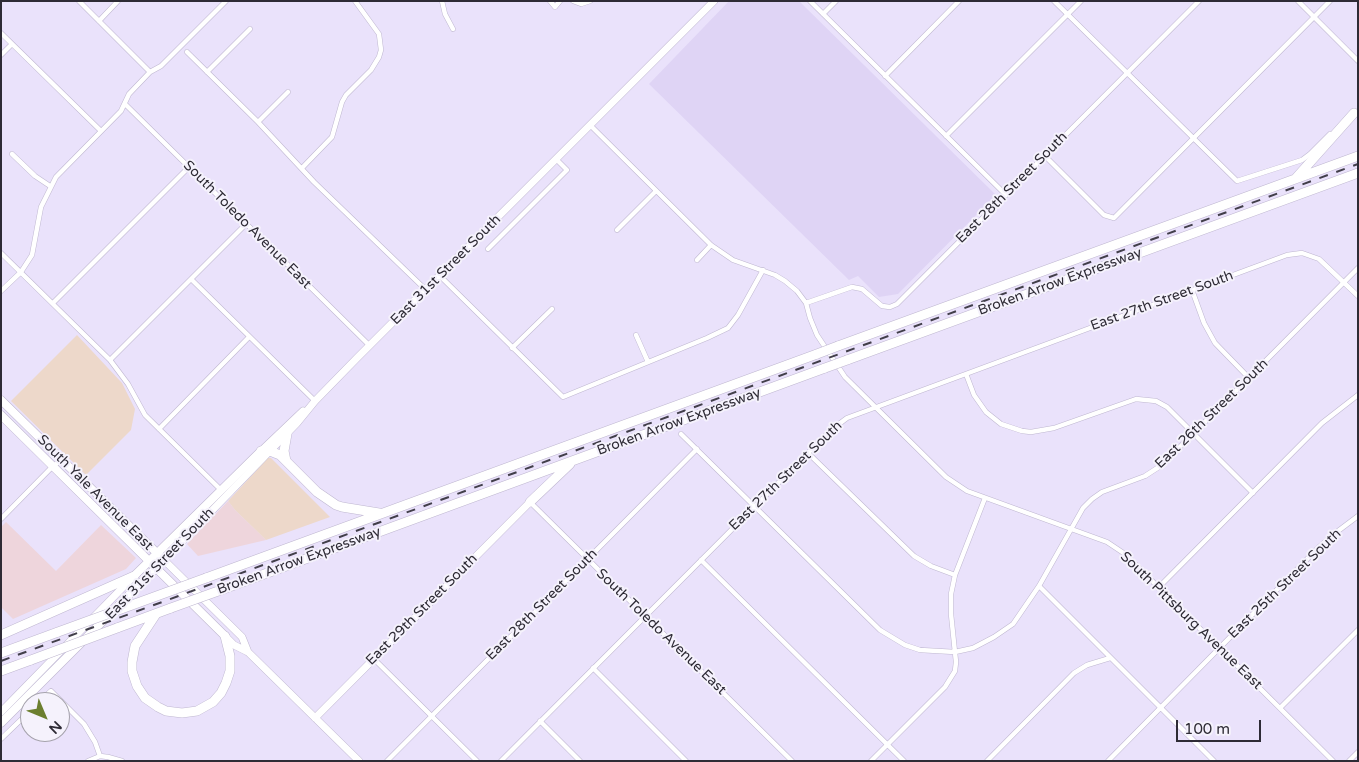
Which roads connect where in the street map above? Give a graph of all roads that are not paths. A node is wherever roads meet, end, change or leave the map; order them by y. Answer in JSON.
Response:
{"nodes":[{"id":1,"x":79,"y":1,"type":"edge"},
{"id":2,"x":118,"y":1,"type":"edge"},
{"id":3,"x":226,"y":1,"type":"edge"},
{"id":4,"x":355,"y":1,"type":"edge"},
{"id":5,"x":442,"y":1,"type":"edge"},
{"id":6,"x":550,"y":1,"type":"edge"},
{"id":7,"x":560,"y":1,"type":"edge"},
{"id":8,"x":573,"y":1,"type":"edge"},
{"id":9,"x":590,"y":1,"type":"edge"},
{"id":10,"x":714,"y":1,"type":"edge"},
{"id":11,"x":810,"y":1,"type":"edge"},
{"id":12,"x":836,"y":1,"type":"edge"},
{"id":13,"x":959,"y":1,"type":"edge"},
{"id":14,"x":1054,"y":1,"type":"edge"},
{"id":15,"x":1081,"y":1,"type":"edge"},
{"id":16,"x":1199,"y":1,"type":"edge"},
{"id":17,"x":1298,"y":1,"type":"edge"},
{"id":18,"x":1330,"y":1,"type":"edge"},
{"id":19,"x":823,"y":14,"type":"junction"},
{"id":20,"x":1068,"y":15,"type":"junction"},
{"id":21,"x":1314,"y":17,"type":"junction"},
{"id":22,"x":99,"y":21,"type":"junction"},
{"id":23,"x":250,"y":29,"type":"dead end"},
{"id":24,"x":453,"y":29,"type":"dead end"},
{"id":25,"x":1,"y":33,"type":"edge"},
{"id":26,"x":12,"y":44,"type":"junction"},
{"id":27,"x":187,"y":52,"type":"dead end"},
{"id":28,"x":1,"y":55,"type":"edge"},
{"id":29,"x":1358,"y":61,"type":"edge"},
{"id":30,"x":150,"y":72,"type":"junction"},
{"id":31,"x":207,"y":72,"type":"junction"},
{"id":32,"x":1127,"y":74,"type":"junction"},
{"id":33,"x":885,"y":76,"type":"junction"},
{"id":34,"x":288,"y":92,"type":"dead end"},
{"id":35,"x":125,"y":104,"type":"junction"},
{"id":36,"x":1356,"y":111,"type":"edge"},
{"id":37,"x":258,"y":122,"type":"junction"},
{"id":38,"x":590,"y":126,"type":"junction"},
{"id":39,"x":101,"y":131,"type":"junction"},
{"id":40,"x":946,"y":136,"type":"junction"},
{"id":41,"x":1193,"y":139,"type":"junction"},
{"id":42,"x":12,"y":154,"type":"dead end"},
{"id":43,"x":1045,"y":156,"type":"junction"},
{"id":44,"x":1358,"y":156,"type":"edge"},
{"id":45,"x":556,"y":159,"type":"junction"},
{"id":46,"x":189,"y":168,"type":"junction"},
{"id":47,"x":302,"y":168,"type":"junction"},
{"id":48,"x":1358,"y":173,"type":"edge"},
{"id":49,"x":1296,"y":178,"type":"junction"},
{"id":50,"x":50,"y":186,"type":"junction"},
{"id":51,"x":656,"y":191,"type":"junction"},
{"id":52,"x":1006,"y":195,"type":"junction"},
{"id":53,"x":246,"y":224,"type":"junction"},
{"id":54,"x":616,"y":230,"type":"dead end"},
{"id":55,"x":711,"y":245,"type":"junction"},
{"id":56,"x":488,"y":249,"type":"dead end"},
{"id":57,"x":1,"y":253,"type":"edge"},
{"id":58,"x":697,"y":260,"type":"dead end"},
{"id":59,"x":1358,"y":268,"type":"edge"},
{"id":60,"x":763,"y":270,"type":"junction"},
{"id":61,"x":21,"y":272,"type":"junction"},
{"id":62,"x":440,"y":276,"type":"junction"},
{"id":63,"x":191,"y":279,"type":"junction"},
{"id":64,"x":1344,"y":282,"type":"junction"},
{"id":65,"x":426,"y":290,"type":"junction"},
{"id":66,"x":1192,"y":290,"type":"junction"},
{"id":67,"x":1,"y":291,"type":"edge"},
{"id":68,"x":1358,"y":296,"type":"edge"},
{"id":69,"x":53,"y":303,"type":"junction"},
{"id":70,"x":806,"y":303,"type":"junction"},
{"id":71,"x":552,"y":309,"type":"dead end"},
{"id":72,"x":636,"y":335,"type":"dead end"},
{"id":73,"x":249,"y":337,"type":"junction"},
{"id":74,"x":370,"y":346,"type":"junction"},
{"id":75,"x":512,"y":348,"type":"junction"},
{"id":76,"x":110,"y":360,"type":"junction"},
{"id":77,"x":648,"y":362,"type":"junction"},
{"id":78,"x":966,"y":374,"type":"junction"},
{"id":79,"x":1249,"y":378,"type":"junction"},
{"id":80,"x":1358,"y":395,"type":"edge"},
{"id":81,"x":1,"y":400,"type":"edge"},
{"id":82,"x":315,"y":402,"type":"junction"},
{"id":83,"x":874,"y":407,"type":"junction"},
{"id":84,"x":1,"y":415,"type":"edge"},
{"id":85,"x":159,"y":428,"type":"junction"},
{"id":86,"x":287,"y":434,"type":"junction"},
{"id":87,"x":681,"y":434,"type":"dead end"},
{"id":88,"x":1193,"y":434,"type":"junction"},
{"id":89,"x":697,"y":449,"type":"junction"},
{"id":90,"x":261,"y":451,"type":"junction"},
{"id":91,"x":270,"y":451,"type":"junction"},
{"id":92,"x":808,"y":453,"type":"junction"},
{"id":93,"x":62,"y":460,"type":"junction"},
{"id":94,"x":286,"y":461,"type":"junction"},
{"id":95,"x":572,"y":462,"type":"junction"},
{"id":96,"x":53,"y":466,"type":"junction"},
{"id":97,"x":221,"y":490,"type":"junction"},
{"id":98,"x":1253,"y":493,"type":"junction"},
{"id":99,"x":985,"y":498,"type":"junction"},
{"id":100,"x":530,"y":502,"type":"junction"},
{"id":101,"x":754,"y":506,"type":"junction"},
{"id":102,"x":380,"y":514,"type":"junction"},
{"id":103,"x":1358,"y":516,"type":"edge"},
{"id":104,"x":1,"y":519,"type":"edge"},
{"id":105,"x":1071,"y":529,"type":"junction"},
{"id":106,"x":156,"y":554,"type":"junction"},
{"id":107,"x":164,"y":560,"type":"junction"},
{"id":108,"x":587,"y":560,"type":"junction"},
{"id":109,"x":701,"y":560,"type":"junction"},
{"id":110,"x":149,"y":561,"type":"junction"},
{"id":111,"x":156,"y":568,"type":"junction"},
{"id":112,"x":955,"y":575,"type":"junction"},
{"id":113,"x":134,"y":576,"type":"junction"},
{"id":114,"x":1039,"y":586,"type":"junction"},
{"id":115,"x":1158,"y":588,"type":"junction"},
{"id":116,"x":156,"y":614,"type":"junction"},
{"id":117,"x":645,"y":616,"type":"junction"},
{"id":118,"x":1358,"y":630,"type":"edge"},
{"id":119,"x":1,"y":635,"type":"edge"},
{"id":120,"x":225,"y":636,"type":"junction"},
{"id":121,"x":1219,"y":648,"type":"junction"},
{"id":122,"x":248,"y":652,"type":"junction"},
{"id":123,"x":955,"y":652,"type":"junction"},
{"id":124,"x":1,"y":653,"type":"edge"},
{"id":125,"x":373,"y":658,"type":"junction"},
{"id":126,"x":1110,"y":658,"type":"junction"},
{"id":127,"x":593,"y":668,"type":"junction"},
{"id":128,"x":1,"y":671,"type":"edge"},
{"id":129,"x":1160,"y":708,"type":"junction"},
{"id":130,"x":1280,"y":708,"type":"junction"},
{"id":131,"x":70,"y":710,"type":"edge"},
{"id":132,"x":1,"y":712,"type":"edge"},
{"id":133,"x":431,"y":716,"type":"junction"},
{"id":134,"x":315,"y":718,"type":"junction"},
{"id":135,"x":20,"y":721,"type":"edge"},
{"id":136,"x":540,"y":721,"type":"junction"},
{"id":137,"x":1,"y":723,"type":"edge"},
{"id":138,"x":1,"y":739,"type":"edge"},
{"id":139,"x":887,"y":744,"type":"junction"},
{"id":140,"x":1358,"y":752,"type":"edge"},
{"id":141,"x":100,"y":756,"type":"junction"},
{"id":142,"x":88,"y":761,"type":"edge"},
{"id":143,"x":122,"y":761,"type":"edge"},
{"id":144,"x":359,"y":761,"type":"edge"},
{"id":145,"x":387,"y":761,"type":"edge"},
{"id":146,"x":477,"y":761,"type":"edge"},
{"id":147,"x":501,"y":761,"type":"edge"},
{"id":148,"x":580,"y":761,"type":"edge"},
{"id":149,"x":686,"y":761,"type":"edge"},
{"id":150,"x":792,"y":761,"type":"edge"},
{"id":151,"x":871,"y":761,"type":"edge"},
{"id":152,"x":904,"y":761,"type":"edge"},
{"id":153,"x":987,"y":761,"type":"edge"},
{"id":154,"x":1108,"y":761,"type":"edge"},
{"id":155,"x":1214,"y":761,"type":"edge"},
{"id":156,"x":1333,"y":761,"type":"edge"},
{"id":157,"x":1349,"y":761,"type":"edge"}],
"edges":[{"from":1,"to":22,"type":"street"},
{"from":2,"to":22,"type":"street"},
{"from":3,"to":30,"type":"street"},
{"from":4,"to":47,"type":"street"},
{"from":5,"to":24,"type":"street"},
{"from":6,"to":7,"type":"street"},
{"from":8,"to":9,"type":"street"},
{"from":10,"to":38,"type":"main road","name":"East 31st Street South"},
{"from":11,"to":19,"type":"street"},
{"from":12,"to":19,"type":"street"},
{"from":13,"to":33,"type":"street"},
{"from":14,"to":20,"type":"street"},
{"from":15,"to":20,"type":"street"},
{"from":16,"to":32,"type":"street","name":"East 28th Street South"},
{"from":17,"to":21,"type":"street"},
{"from":18,"to":21,"type":"street"},
{"from":19,"to":33,"type":"street"},
{"from":20,"to":32,"type":"street"},
{"from":20,"to":40,"type":"street"},
{"from":21,"to":29,"type":"street"},
{"from":21,"to":41,"type":"street"},
{"from":22,"to":30,"type":"street"},
{"from":23,"to":31,"type":"street"},
{"from":25,"to":26,"type":"street"},
{"from":26,"to":28,"type":"street"},
{"from":26,"to":39,"type":"street"},
{"from":27,"to":31,"type":"street"},
{"from":30,"to":35,"type":"street"},
{"from":31,"to":37,"type":"street"},
{"from":32,"to":41,"type":"street"},
{"from":32,"to":43,"type":"street","name":"East 28th Street South"},
{"from":33,"to":40,"type":"street"},
{"from":34,"to":37,"type":"street"},
{"from":35,"to":39,"type":"street"},
{"from":35,"to":46,"type":"street","name":"South Toledo Avenue East"},
{"from":36,"to":41,"type":"street"},
{"from":36,"to":49,"type":"highway"},
{"from":37,"to":47,"type":"street"},
{"from":38,"to":45,"type":"main road","name":"East 31st Street South"},
{"from":38,"to":51,"type":"street","name":"South Pittsburg Avenue East"},
{"from":39,"to":50,"type":"street"},
{"from":40,"to":52,"type":"street"},
{"from":41,"to":43,"type":"street"},
{"from":42,"to":50,"type":"street"},
{"from":43,"to":52,"type":"street","name":"East 28th Street South"},
{"from":44,"to":49,"type":"highway","name":"Broken Arrow Expressway"},
{"from":45,"to":56,"type":"street","name":"East 31st Street South"},
{"from":45,"to":62,"type":"main road","name":"East 31st Street South"},
{"from":46,"to":53,"type":"street","name":"South Toledo Avenue East"},
{"from":46,"to":69,"type":"street"},
{"from":47,"to":65,"type":"street"},
{"from":48,"to":95,"type":"highway","name":"Broken Arrow Expressway","bridge":true},
{"from":49,"to":102,"type":"highway","name":"Broken Arrow Expressway","bridge":true},
{"from":50,"to":61,"type":"street"},
{"from":51,"to":54,"type":"street"},
{"from":51,"to":55,"type":"street","name":"South Pittsburg Avenue East"},
{"from":52,"to":70,"type":"street","name":"East 28th Street South"},
{"from":53,"to":63,"type":"street"},
{"from":53,"to":74,"type":"street","name":"South Toledo Avenue East"},
{"from":55,"to":58,"type":"street"},
{"from":55,"to":60,"type":"street","name":"South Pittsburg Avenue East"},
{"from":57,"to":61,"type":"street"},
{"from":59,"to":64,"type":"street","name":"East 26th Street South"},
{"from":60,"to":70,"type":"street","name":"South Pittsburg Avenue East"},
{"from":60,"to":77,"type":"street"},
{"from":61,"to":67,"type":"street"},
{"from":61,"to":69,"type":"street"},
{"from":62,"to":65,"type":"main road","name":"East 31st Street South"},
{"from":62,"to":75,"type":"street"},
{"from":63,"to":73,"type":"street"},
{"from":63,"to":76,"type":"street"},
{"from":64,"to":66,"type":"street","name":"East 27th Street South"},
{"from":64,"to":68,"type":"street"},
{"from":64,"to":79,"type":"street","name":"East 26th Street South"},
{"from":65,"to":74,"type":"main road","name":"East 31st Street South"},
{"from":66,"to":78,"type":"street","name":"East 27th Street South"},
{"from":66,"to":79,"type":"street"},
{"from":69,"to":76,"type":"street"},
{"from":70,"to":83,"type":"street","name":"South Pittsburg Avenue East"},
{"from":71,"to":75,"type":"street"},
{"from":72,"to":77,"type":"street"},
{"from":73,"to":82,"type":"street"},
{"from":73,"to":85,"type":"street"},
{"from":74,"to":82,"type":"main road","name":"East 31st Street South"},
{"from":75,"to":77,"type":"street"},
{"from":76,"to":85,"type":"street"},
{"from":78,"to":83,"type":"street","name":"East 27th Street South"},
{"from":78,"to":88,"type":"street"},
{"from":79,"to":88,"type":"street","name":"East 26th Street South"},
{"from":80,"to":98,"type":"street"},
{"from":81,"to":93,"type":"main road","name":"South Yale Avenue East"},
{"from":82,"to":86,"type":"main road","name":"East 31st Street South"},
{"from":82,"to":90,"type":"main road","name":"East 31st Street South"},
{"from":83,"to":92,"type":"street","name":"East 27th Street South"},
{"from":83,"to":99,"type":"street","name":"South Pittsburg Avenue East"},
{"from":84,"to":96,"type":"main road","name":"South Yale Avenue East"},
{"from":85,"to":97,"type":"street"},
{"from":86,"to":91,"type":"main road","name":"East 31st Street South"},
{"from":86,"to":94,"type":"highway"},
{"from":87,"to":89,"type":"street","name":"East 26th Street South"},
{"from":88,"to":98,"type":"street"},
{"from":88,"to":105,"type":"street","name":"East 26th Street South"},
{"from":89,"to":101,"type":"street","name":"East 26th Street South"},
{"from":89,"to":108,"type":"street","name":"East 28th Street South"},
{"from":90,"to":91,"type":"highway"},
{"from":90,"to":97,"type":"main road","name":"East 31st Street South"},
{"from":91,"to":94,"type":"highway"},
{"from":91,"to":107,"type":"main road","name":"East 31st Street South"},
{"from":92,"to":101,"type":"street","name":"East 27th Street South"},
{"from":92,"to":112,"type":"street"},
{"from":93,"to":96,"type":"street"},
{"from":93,"to":106,"type":"main road","name":"South Yale Avenue East"},
{"from":94,"to":102,"type":"highway"},
{"from":95,"to":100,"type":"highway"},
{"from":95,"to":116,"type":"highway","name":"Broken Arrow Expressway","bridge":true},
{"from":96,"to":104,"type":"street"},
{"from":96,"to":110,"type":"main road","name":"South Yale Avenue East"},
{"from":97,"to":106,"type":"main road","name":"East 31st Street South"},
{"from":98,"to":115,"type":"street"},
{"from":99,"to":105,"type":"street","name":"South Pittsburg Avenue East"},
{"from":99,"to":112,"type":"street"},
{"from":100,"to":108,"type":"street","name":"South Toledo Avenue East"},
{"from":100,"to":125,"type":"main road","name":"East 29th Street South"},
{"from":101,"to":109,"type":"street","name":"East 27th Street South"},
{"from":101,"to":123,"type":"street","name":"East 26th Street South"},
{"from":102,"to":124,"type":"highway","name":"Broken Arrow Expressway","bridge":true},
{"from":103,"to":121,"type":"street","name":"East 25th Street South"},
{"from":105,"to":114,"type":"street","name":"East 26th Street South"},
{"from":105,"to":115,"type":"street","name":"South Pittsburg Avenue East"},
{"from":106,"to":107,"type":"main road","name":"South Yale Avenue East"},
{"from":106,"to":110,"type":"main road","name":"East 31st Street South"},
{"from":107,"to":111,"type":"main road","name":"East 31st Street South"},
{"from":107,"to":122,"type":"main road","name":"South Yale Avenue East"},
{"from":108,"to":117,"type":"street","name":"South Toledo Avenue East"},
{"from":108,"to":133,"type":"street","name":"East 28th Street South"},
{"from":109,"to":117,"type":"street","name":"East 27th Street South"},
{"from":109,"to":139,"type":"street"},
{"from":110,"to":111,"type":"main road","name":"South Yale Avenue East"},
{"from":110,"to":113,"type":"main road","name":"East 31st Street South"},
{"from":111,"to":120,"type":"main road","name":"South Yale Avenue East"},
{"from":111,"to":137,"type":"main road","name":"East 31st Street South"},
{"from":112,"to":123,"type":"street"},
{"from":113,"to":119,"type":"highway"},
{"from":113,"to":132,"type":"main road","name":"East 31st Street South"},
{"from":114,"to":123,"type":"street","name":"East 26th Street South"},
{"from":114,"to":126,"type":"street"},
{"from":115,"to":121,"type":"street","name":"South Pittsburg Avenue East"},
{"from":116,"to":120,"type":"highway"},
{"from":116,"to":128,"type":"highway","name":"Broken Arrow Expressway","bridge":true},
{"from":117,"to":127,"type":"street","name":"East 27th Street South"},
{"from":117,"to":150,"type":"street","name":"South Toledo Avenue East"},
{"from":118,"to":130,"type":"street"},
{"from":120,"to":122,"type":"main road","name":"South Yale Avenue East"},
{"from":121,"to":129,"type":"street","name":"East 25th Street South"},
{"from":121,"to":130,"type":"street","name":"South Pittsburg Avenue East"},
{"from":122,"to":134,"type":"main road","name":"South Yale Avenue East"},
{"from":123,"to":139,"type":"street"},
{"from":125,"to":133,"type":"street"},
{"from":125,"to":134,"type":"main road","name":"East 29th Street South"},
{"from":126,"to":129,"type":"street"},
{"from":126,"to":153,"type":"street"},
{"from":127,"to":136,"type":"street","name":"East 27th Street South"},
{"from":127,"to":149,"type":"street"},
{"from":129,"to":154,"type":"street","name":"East 25th Street South"},
{"from":129,"to":155,"type":"street"},
{"from":130,"to":156,"type":"street","name":"South Pittsburg Avenue East"},
{"from":131,"to":141,"type":"street"},
{"from":133,"to":145,"type":"street","name":"East 28th Street South"},
{"from":133,"to":146,"type":"street"},
{"from":134,"to":144,"type":"main road","name":"South Yale Avenue East"},
{"from":135,"to":138,"type":"street"},
{"from":136,"to":147,"type":"street","name":"East 27th Street South"},
{"from":136,"to":148,"type":"street"},
{"from":139,"to":151,"type":"street"},
{"from":139,"to":152,"type":"street"},
{"from":140,"to":157,"type":"street"},
{"from":141,"to":142,"type":"street"},
{"from":141,"to":143,"type":"street"}]}
